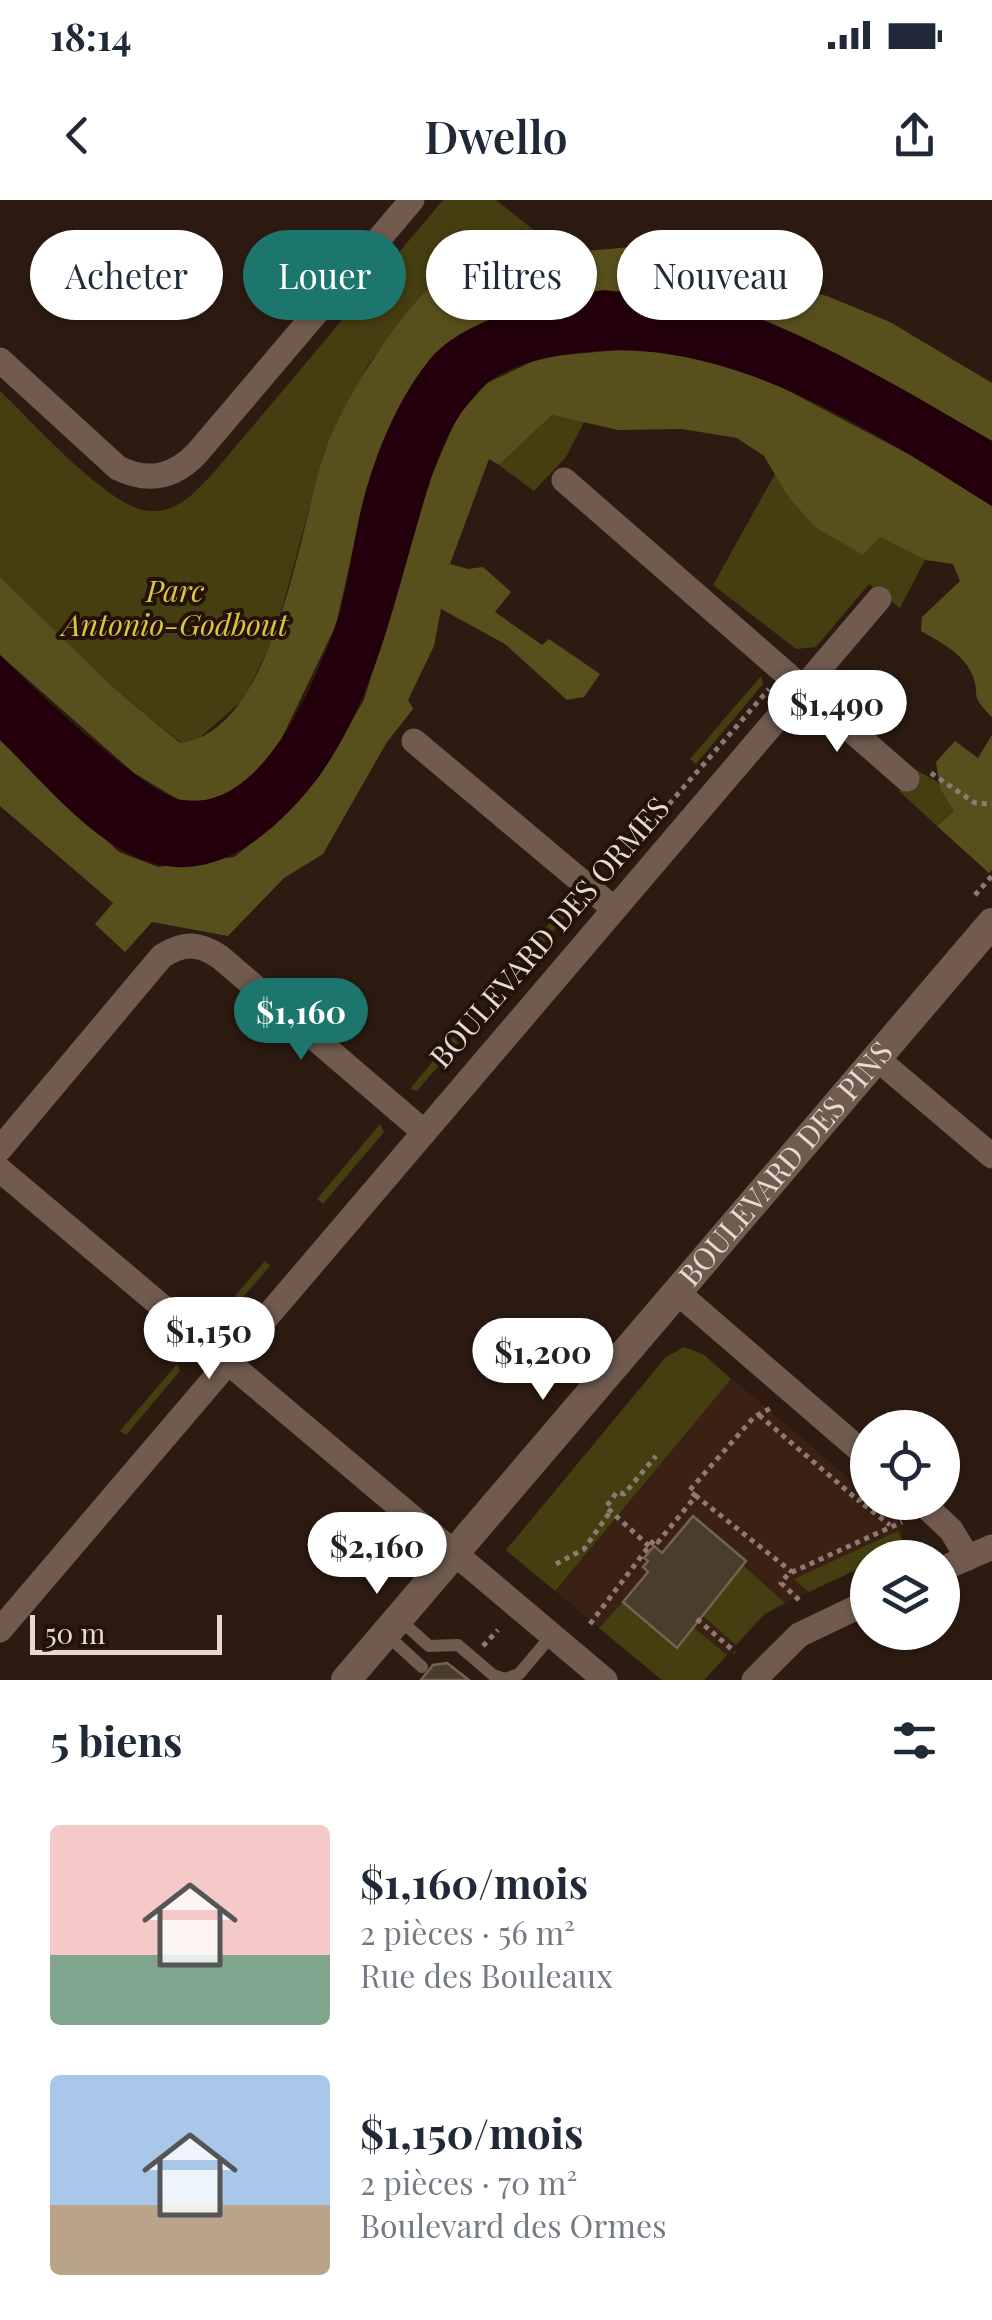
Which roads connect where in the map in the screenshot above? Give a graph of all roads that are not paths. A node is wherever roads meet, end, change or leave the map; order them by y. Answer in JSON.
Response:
{"nodes":[{"id":1,"x":412,"y":200,"type":"edge"},
{"id":2,"x":0,"y":360,"type":"edge"},
{"id":3,"x":564,"y":480,"type":"dead end"},
{"id":4,"x":879,"y":600,"type":"dead end"},
{"id":5,"x":804,"y":689,"type":"junction"},
{"id":6,"x":414,"y":741,"type":"dead end"},
{"id":7,"x":907,"y":779,"type":"dead end"},
{"id":8,"x":613,"y":908,"type":"junction"},
{"id":9,"x":992,"y":922,"type":"edge"},
{"id":10,"x":876,"y":1057,"type":"junction"},
{"id":11,"x":424,"y":1132,"type":"junction"},
{"id":12,"x":0,"y":1149,"type":"edge"},
{"id":13,"x":992,"y":1156,"type":"edge"},
{"id":14,"x":0,"y":1170,"type":"edge"},
{"id":15,"x":676,"y":1292,"type":"junction"},
{"id":16,"x":228,"y":1362,"type":"junction"},
{"id":17,"x":850,"y":1442,"type":"edge"},
{"id":18,"x":940,"y":1520,"type":"edge"},
{"id":19,"x":454,"y":1552,"type":"junction"},
{"id":20,"x":980,"y":1552,"type":"edge"},
{"id":21,"x":850,"y":1611,"type":"edge"},
{"id":22,"x":392,"y":1626,"type":"junction"},
{"id":23,"x":0,"y":1630,"type":"edge"},
{"id":24,"x":552,"y":1635,"type":"junction"},
{"id":25,"x":422,"y":1667,"type":"dead end"},
{"id":26,"x":346,"y":1680,"type":"edge"},
{"id":27,"x":504,"y":1680,"type":"edge"},
{"id":28,"x":605,"y":1680,"type":"edge"},
{"id":29,"x":754,"y":1680,"type":"edge"}],
"edges":[{"from":1,"to":2,"type":"street"},
{"from":3,"to":5,"type":"street"},
{"from":4,"to":5,"type":"street","name":"BOULEVARD DES ORMES"},
{"from":5,"to":7,"type":"street"},
{"from":5,"to":8,"type":"street","name":"BOULEVARD DES ORMES"},
{"from":6,"to":8,"type":"street"},
{"from":8,"to":11,"type":"street","name":"BOULEVARD DES ORMES"},
{"from":9,"to":10,"type":"street","name":"BOULEVARD DES PINS"},
{"from":10,"to":13,"type":"street"},
{"from":10,"to":15,"type":"street","name":"BOULEVARD DES PINS"},
{"from":11,"to":12,"type":"street"},
{"from":11,"to":16,"type":"street","name":"BOULEVARD DES ORMES"},
{"from":14,"to":16,"type":"street"},
{"from":15,"to":17,"type":"street"},
{"from":15,"to":19,"type":"street","name":"BOULEVARD DES PINS"},
{"from":16,"to":19,"type":"street"},
{"from":16,"to":23,"type":"street","name":"BOULEVARD DES ORMES"},
{"from":18,"to":20,"type":"street"},
{"from":19,"to":22,"type":"street","name":"BOULEVARD DES PINS"},
{"from":19,"to":24,"type":"street"},
{"from":21,"to":29,"type":"street"},
{"from":22,"to":25,"type":"lane"},
{"from":22,"to":26,"type":"street","name":"BOULEVARD DES PINS"},
{"from":22,"to":27,"type":"lane"},
{"from":24,"to":27,"type":"lane"},
{"from":24,"to":28,"type":"street"}]}
